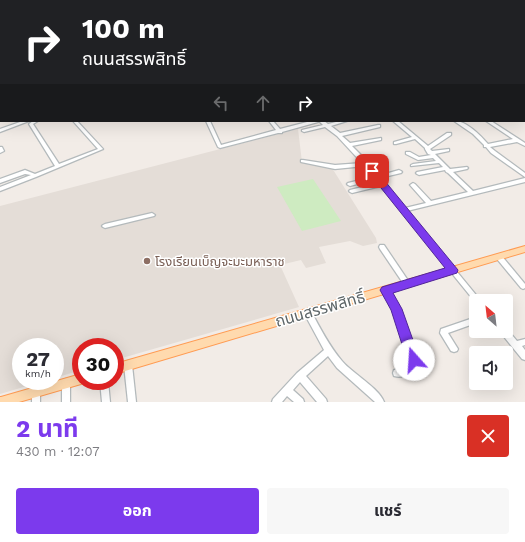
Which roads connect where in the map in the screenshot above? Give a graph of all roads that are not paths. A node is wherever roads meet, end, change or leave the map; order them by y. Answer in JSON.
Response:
{"nodes":[{"id":1,"x":509,"y":0,"type":"edge"},
{"id":2,"x":514,"y":0,"type":"edge"},
{"id":3,"x":23,"y":122,"type":"edge"},
{"id":4,"x":34,"y":122,"type":"edge"},
{"id":5,"x":76,"y":122,"type":"edge"},
{"id":6,"x":208,"y":122,"type":"edge"},
{"id":7,"x":272,"y":122,"type":"edge"},
{"id":8,"x":313,"y":122,"type":"edge"},
{"id":9,"x":338,"y":122,"type":"edge"},
{"id":10,"x":396,"y":122,"type":"edge"},
{"id":11,"x":458,"y":122,"type":"edge"},
{"id":12,"x":490,"y":122,"type":"edge"},
{"id":13,"x":325,"y":124,"type":"edge"},
{"id":14,"x":378,"y":126,"type":"dead end"},
{"id":15,"x":0,"y":131,"type":"edge"},
{"id":16,"x":304,"y":131,"type":"dead end"},
{"id":17,"x":280,"y":132,"type":"junction"},
{"id":18,"x":449,"y":134,"type":"dead end"},
{"id":19,"x":339,"y":135,"type":"junction"},
{"id":20,"x":415,"y":138,"type":"junction"},
{"id":21,"x":379,"y":139,"type":"dead end"},
{"id":22,"x":518,"y":140,"type":"junction"},
{"id":23,"x":396,"y":143,"type":"dead end"},
{"id":24,"x":525,"y":144,"type":"edge"},
{"id":25,"x":349,"y":145,"type":"junction"},
{"id":26,"x":486,"y":146,"type":"junction"},
{"id":27,"x":0,"y":148,"type":"edge"},
{"id":28,"x":448,"y":150,"type":"dead end"},
{"id":29,"x":0,"y":152,"type":"edge"},
{"id":30,"x":430,"y":152,"type":"junction"},
{"id":31,"x":408,"y":153,"type":"dead end"},
{"id":32,"x":303,"y":161,"type":"dead end"},
{"id":33,"x":439,"y":162,"type":"junction"},
{"id":34,"x":366,"y":164,"type":"junction"},
{"id":35,"x":413,"y":165,"type":"dead end"},
{"id":36,"x":58,"y":166,"type":"junction"},
{"id":37,"x":465,"y":168,"type":"dead end"},
{"id":38,"x":447,"y":170,"type":"junction"},
{"id":39,"x":399,"y":172,"type":"dead end"},
{"id":40,"x":419,"y":174,"type":"dead end"},
{"id":41,"x":34,"y":176,"type":"junction"},
{"id":42,"x":525,"y":176,"type":"edge"},
{"id":43,"x":377,"y":177,"type":"junction"},
{"id":44,"x":525,"y":180,"type":"edge"},
{"id":45,"x":0,"y":181,"type":"edge"},
{"id":46,"x":350,"y":184,"type":"dead end"},
{"id":47,"x":382,"y":184,"type":"junction"},
{"id":48,"x":413,"y":185,"type":"dead end"},
{"id":49,"x":0,"y":189,"type":"edge"},
{"id":50,"x":352,"y":191,"type":"dead end"},
{"id":51,"x":472,"y":193,"type":"junction"},
{"id":52,"x":429,"y":203,"type":"junction"},
{"id":53,"x":402,"y":210,"type":"junction"},
{"id":54,"x":152,"y":215,"type":"dead end"},
{"id":55,"x":105,"y":226,"type":"dead end"},
{"id":56,"x":382,"y":248,"type":"dead end"},
{"id":57,"x":525,"y":249,"type":"edge"},
{"id":58,"x":498,"y":257,"type":"junction"},
{"id":59,"x":453,"y":270,"type":"junction"},
{"id":60,"x":407,"y":284,"type":"junction"},
{"id":61,"x":523,"y":286,"type":"dead end"},
{"id":62,"x":386,"y":290,"type":"junction"},
{"id":63,"x":472,"y":294,"type":"edge"},
{"id":64,"x":308,"y":313,"type":"junction"},
{"id":65,"x":469,"y":322,"type":"edge"},
{"id":66,"x":510,"y":338,"type":"edge"},
{"id":67,"x":525,"y":342,"type":"edge"},
{"id":68,"x":516,"y":345,"type":"junction"},
{"id":69,"x":454,"y":349,"type":"dead end"},
{"id":70,"x":329,"y":350,"type":"junction"},
{"id":71,"x":525,"y":356,"type":"edge"},
{"id":72,"x":128,"y":365,"type":"junction"},
{"id":73,"x":124,"y":366,"type":"edge"},
{"id":74,"x":397,"y":373,"type":"dead end"},
{"id":75,"x":300,"y":376,"type":"junction"},
{"id":76,"x":72,"y":381,"type":"edge"},
{"id":77,"x":66,"y":383,"type":"junction"},
{"id":78,"x":105,"y":390,"type":"edge"},
{"id":79,"x":287,"y":390,"type":"junction"},
{"id":80,"x":36,"y":397,"type":"edge"},
{"id":81,"x":0,"y":402,"type":"edge"},
{"id":82,"x":66,"y":402,"type":"edge"},
{"id":83,"x":106,"y":402,"type":"edge"},
{"id":84,"x":132,"y":402,"type":"edge"},
{"id":85,"x":276,"y":402,"type":"edge"},
{"id":86,"x":300,"y":402,"type":"edge"},
{"id":87,"x":323,"y":402,"type":"edge"},
{"id":88,"x":380,"y":402,"type":"edge"}],
"edges":[{"from":1,"to":2,"type":"main road"},
{"from":3,"to":15,"type":"street"},
{"from":4,"to":36,"type":"street"},
{"from":5,"to":36,"type":"street"},
{"from":6,"to":17,"type":"street"},
{"from":7,"to":17,"type":"street"},
{"from":8,"to":17,"type":"street"},
{"from":9,"to":13,"type":"street"},
{"from":10,"to":20,"type":"street"},
{"from":11,"to":26,"type":"street"},
{"from":12,"to":22,"type":"street"},
{"from":13,"to":16,"type":"street"},
{"from":13,"to":19,"type":"street"},
{"from":14,"to":19,"type":"street"},
{"from":18,"to":30,"type":"street"},
{"from":19,"to":25,"type":"street"},
{"from":20,"to":23,"type":"street"},
{"from":20,"to":30,"type":"street"},
{"from":21,"to":25,"type":"street"},
{"from":22,"to":24,"type":"street"},
{"from":22,"to":26,"type":"street"},
{"from":25,"to":34,"type":"street"},
{"from":26,"to":42,"type":"street"},
{"from":27,"to":29,"type":"street"},
{"from":28,"to":30,"type":"street"},
{"from":30,"to":31,"type":"street"},
{"from":30,"to":33,"type":"street"},
{"from":32,"to":34,"type":"street"},
{"from":33,"to":35,"type":"street"},
{"from":33,"to":38,"type":"street"},
{"from":34,"to":43,"type":"street"},
{"from":36,"to":41,"type":"street"},
{"from":37,"to":38,"type":"street"},
{"from":38,"to":40,"type":"street"},
{"from":38,"to":51,"type":"street"},
{"from":39,"to":43,"type":"street"},
{"from":41,"to":45,"type":"street"},
{"from":41,"to":49,"type":"street"},
{"from":43,"to":46,"type":"street"},
{"from":43,"to":47,"type":"street"},
{"from":44,"to":51,"type":"street"},
{"from":47,"to":50,"type":"street"},
{"from":47,"to":53,"type":"street"},
{"from":48,"to":52,"type":"street"},
{"from":51,"to":52,"type":"street"},
{"from":52,"to":53,"type":"street"},
{"from":53,"to":59,"type":"street"},
{"from":54,"to":55,"type":"street"},
{"from":56,"to":60,"type":"street"},
{"from":57,"to":58,"type":"main road","name":"ถนนสรรพสิทธิ์"},
{"from":58,"to":59,"type":"main road","name":"ถนนสรรพสิทธิ์"},
{"from":58,"to":61,"type":"street"},
{"from":59,"to":60,"type":"main road","name":"ถนนสรรพสิทธิ์"},
{"from":59,"to":63,"type":"street"},
{"from":60,"to":62,"type":"main road","name":"ถนนสรรพสิทธิ์"},
{"from":62,"to":64,"type":"main road","name":"ถนนสรรพสิทธิ์"},
{"from":62,"to":74,"type":"street"},
{"from":64,"to":70,"type":"street"},
{"from":64,"to":72,"type":"main road","name":"ถนนสรรพสิทธิ์"},
{"from":65,"to":69,"type":"street"},
{"from":66,"to":68,"type":"street"},
{"from":67,"to":68,"type":"street"},
{"from":68,"to":71,"type":"street"},
{"from":70,"to":75,"type":"street"},
{"from":70,"to":88,"type":"street"},
{"from":72,"to":73,"type":"main road","name":"ถนนสรรพสิทธิ์"},
{"from":72,"to":84,"type":"street"},
{"from":75,"to":79,"type":"street"},
{"from":75,"to":87,"type":"street"},
{"from":76,"to":77,"type":"main road"},
{"from":77,"to":80,"type":"main road"},
{"from":77,"to":82,"type":"street"},
{"from":78,"to":83,"type":"street"},
{"from":79,"to":85,"type":"street"},
{"from":79,"to":86,"type":"street"},
{"from":80,"to":81,"type":"main road"}]}
